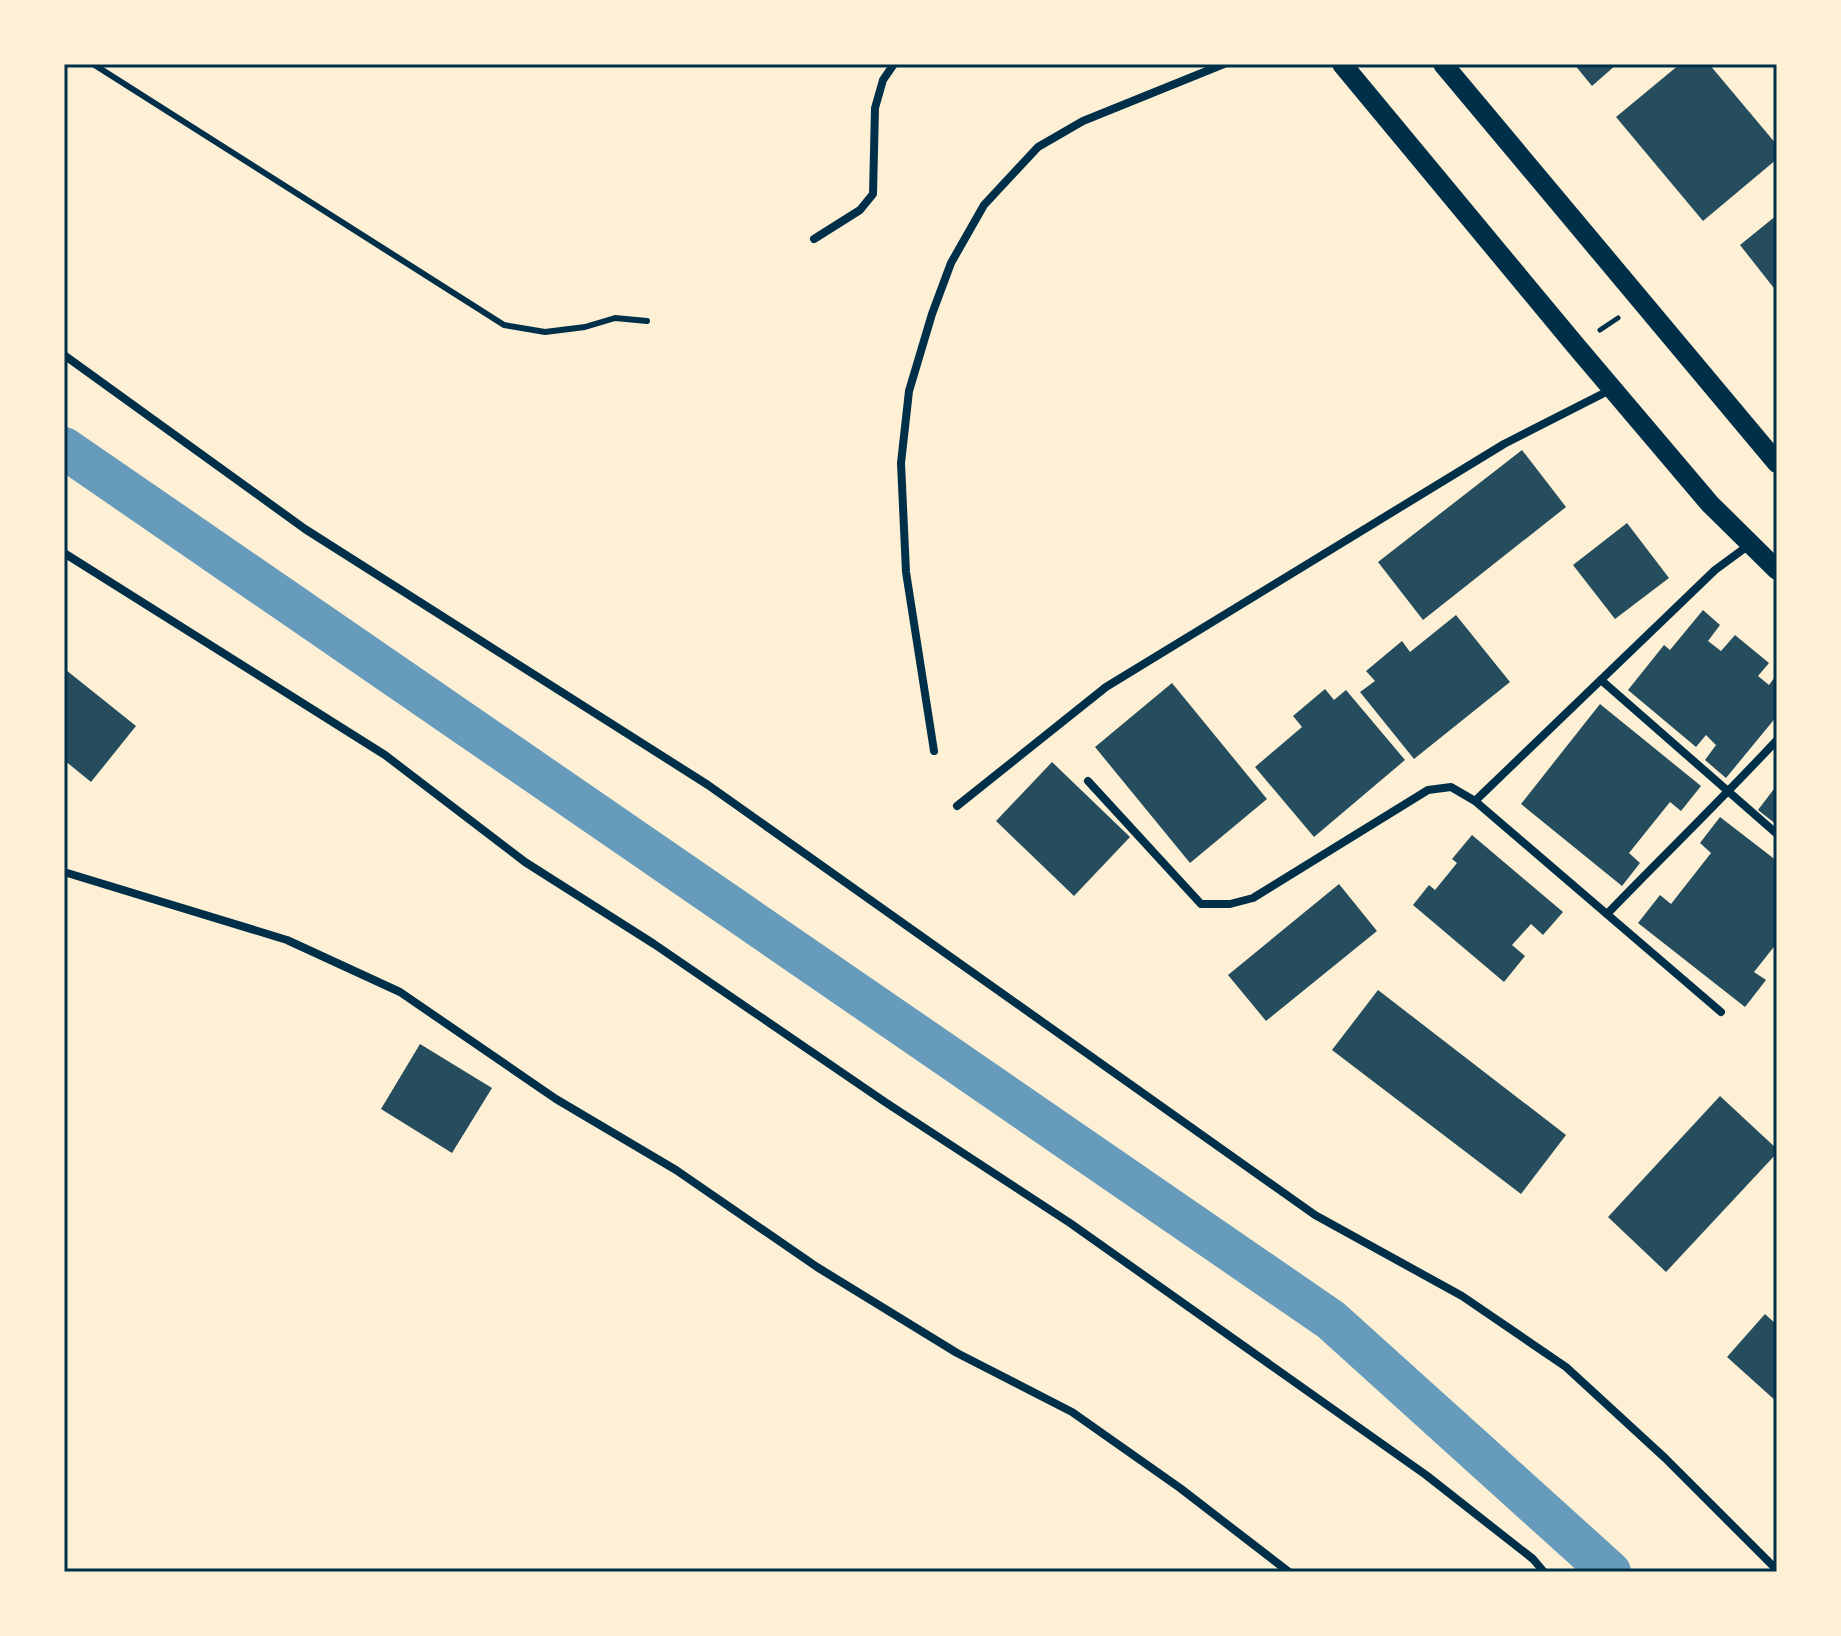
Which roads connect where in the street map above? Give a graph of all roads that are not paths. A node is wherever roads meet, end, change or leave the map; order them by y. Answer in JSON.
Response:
{"nodes":[{"id":1,"x":93,"y":64,"type":"edge"},
{"id":2,"x":894,"y":64,"type":"edge"},
{"id":3,"x":1224,"y":64,"type":"edge"},
{"id":4,"x":1342,"y":64,"type":"edge"},
{"id":5,"x":1443,"y":64,"type":"edge"},
{"id":6,"x":814,"y":239,"type":"dead end"},
{"id":7,"x":647,"y":321,"type":"dead end"},
{"id":8,"x":64,"y":355,"type":"edge"},
{"id":9,"x":1612,"y":389,"type":"junction"},
{"id":10,"x":1777,"y":463,"type":"edge"},
{"id":11,"x":1751,"y":543,"type":"junction"},
{"id":12,"x":64,"y":553,"type":"edge"},
{"id":13,"x":1777,"y":570,"type":"edge"},
{"id":14,"x":1601,"y":680,"type":"junction"},
{"id":15,"x":1777,"y":740,"type":"edge"},
{"id":16,"x":934,"y":751,"type":"dead end"},
{"id":17,"x":1088,"y":781,"type":"dead end"},
{"id":18,"x":1729,"y":792,"type":"junction"},
{"id":19,"x":1475,"y":801,"type":"junction"},
{"id":20,"x":957,"y":806,"type":"dead end"},
{"id":21,"x":1777,"y":834,"type":"edge"},
{"id":22,"x":64,"y":872,"type":"edge"},
{"id":23,"x":1607,"y":914,"type":"junction"},
{"id":24,"x":1721,"y":1012,"type":"dead end"},
{"id":25,"x":1777,"y":1570,"type":"edge"},
{"id":26,"x":1289,"y":1572,"type":"edge"},
{"id":27,"x":1544,"y":1572,"type":"edge"}],
"edges":[{"from":1,"to":7,"type":"lane"},
{"from":2,"to":6,"type":"street"},
{"from":3,"to":16,"type":"street"},
{"from":4,"to":9,"type":"main road"},
{"from":5,"to":10,"type":"main road"},
{"from":8,"to":25,"type":"street"},
{"from":9,"to":11,"type":"main road"},
{"from":9,"to":20,"type":"street"},
{"from":11,"to":13,"type":"main road"},
{"from":11,"to":14,"type":"street"},
{"from":12,"to":27,"type":"street"},
{"from":14,"to":18,"type":"street"},
{"from":14,"to":19,"type":"street"},
{"from":15,"to":18,"type":"street"},
{"from":17,"to":19,"type":"street"},
{"from":18,"to":21,"type":"street"},
{"from":18,"to":23,"type":"street"},
{"from":19,"to":23,"type":"street"},
{"from":22,"to":26,"type":"street"},
{"from":23,"to":24,"type":"street"}]}
